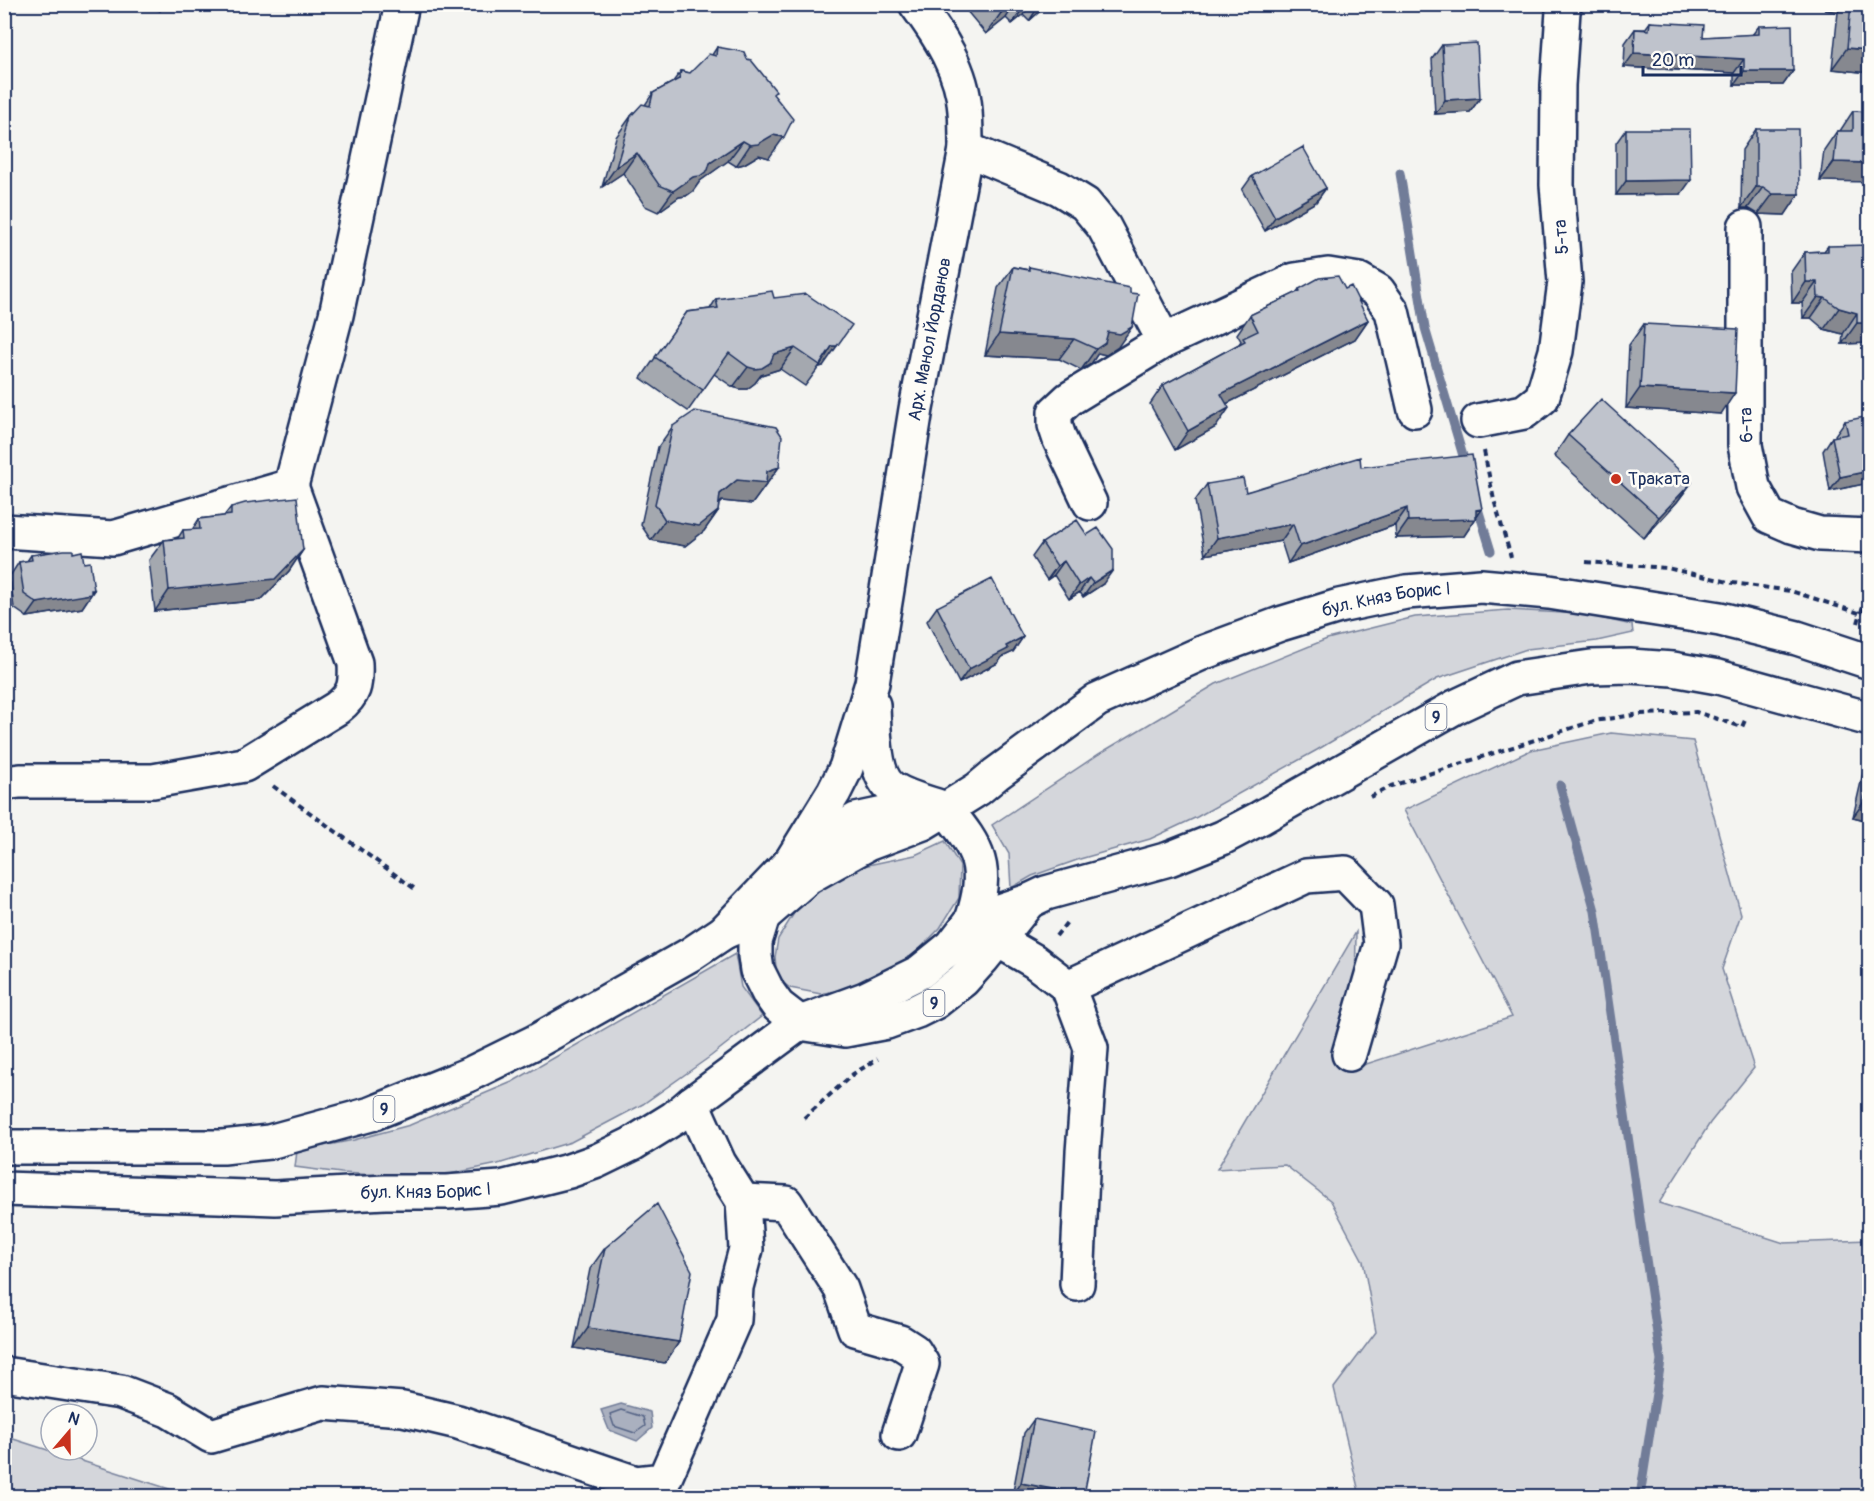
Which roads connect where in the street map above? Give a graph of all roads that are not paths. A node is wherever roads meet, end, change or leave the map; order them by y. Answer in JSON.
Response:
{"nodes":[{"id":1,"x":402,"y":4,"type":"edge"},
{"id":2,"x":916,"y":4,"type":"edge"},
{"id":3,"x":1565,"y":4,"type":"edge"},
{"id":4,"x":966,"y":149,"type":"junction"},
{"id":5,"x":1744,"y":227,"type":"dead end"},
{"id":6,"x":1164,"y":341,"type":"junction"},
{"id":7,"x":1415,"y":410,"type":"dead end"},
{"id":8,"x":1478,"y":421,"type":"road end"},
{"id":9,"x":291,"y":486,"type":"junction"},
{"id":10,"x":1090,"y":503,"type":"dead end"},
{"id":11,"x":4,"y":531,"type":"edge"},
{"id":12,"x":1869,"y":536,"type":"edge"},
{"id":13,"x":1857,"y":658,"type":"edge"},
{"id":14,"x":872,"y":683,"type":"junction"},
{"id":15,"x":1869,"y":719,"type":"edge"},
{"id":16,"x":4,"y":783,"type":"edge"},
{"id":17,"x":946,"y":809,"type":"junction"},
{"id":18,"x":790,"y":863,"type":"junction"},
{"id":19,"x":1029,"y":902,"type":"junction"},
{"id":20,"x":770,"y":910,"type":"junction"},
{"id":21,"x":972,"y":920,"type":"junction"},
{"id":22,"x":724,"y":932,"type":"junction"},
{"id":23,"x":998,"y":940,"type":"junction"},
{"id":24,"x":1068,"y":987,"type":"junction"},
{"id":25,"x":800,"y":1023,"type":"junction"},
{"id":26,"x":1350,"y":1054,"type":"dead end"},
{"id":27,"x":692,"y":1103,"type":"junction"},
{"id":28,"x":4,"y":1147,"type":"edge"},
{"id":29,"x":4,"y":1189,"type":"edge"},
{"id":30,"x":743,"y":1201,"type":"junction"},
{"id":31,"x":1077,"y":1284,"type":"dead end"},
{"id":32,"x":4,"y":1374,"type":"edge"},
{"id":33,"x":899,"y":1434,"type":"dead end"},
{"id":34,"x":671,"y":1488,"type":"edge"}],
"edges":[{"from":1,"to":9,"type":"main road"},
{"from":2,"to":4,"type":"main road","name":"Арх. Манол Йорданов"},
{"from":3,"to":8,"type":"main road","name":"5-та"},
{"from":4,"to":6,"type":"main road"},
{"from":4,"to":14,"type":"main road","name":"Арх. Манол Йорданов"},
{"from":5,"to":12,"type":"main road","name":"6-та"},
{"from":6,"to":7,"type":"main road"},
{"from":6,"to":10,"type":"main road"},
{"from":9,"to":11,"type":"main road"},
{"from":9,"to":16,"type":"main road"},
{"from":13,"to":17,"type":"main road","name":"бул. Княз Борис I","number":"9"},
{"from":14,"to":17,"type":"main road","name":"Арх. Манол Йорданов"},
{"from":14,"to":18,"type":"main road","name":"Арх. Манол Йорданов"},
{"from":15,"to":19,"type":"main road","number":"9"},
{"from":17,"to":18,"type":"main road","number":"9"},
{"from":17,"to":20,"type":"main road","number":"9"},
{"from":17,"to":21,"type":"main road","number":"9"},
{"from":18,"to":20,"type":"main road","name":"Арх. Манол Йорданов"},
{"from":18,"to":22,"type":"main road","number":"9"},
{"from":19,"to":21,"type":"main road","number":"9"},
{"from":19,"to":23,"type":"main road","number":"9"},
{"from":20,"to":22,"type":"main road","number":"9"},
{"from":20,"to":25,"type":"main road","name":"Арх. Манол Йорданов"},
{"from":21,"to":25,"type":"main road","number":"9"},
{"from":22,"to":28,"type":"main road","number":"9"},
{"from":23,"to":24,"type":"main road"},
{"from":23,"to":25,"type":"main road","number":"9"},
{"from":24,"to":26,"type":"main road"},
{"from":24,"to":31,"type":"main road"},
{"from":25,"to":27,"type":"main road","name":"бул. Княз Борис I","number":"9"},
{"from":27,"to":29,"type":"main road","name":"бул. Княз Борис I","number":"9"},
{"from":27,"to":30,"type":"main road"},
{"from":30,"to":33,"type":"main road"},
{"from":30,"to":34,"type":"main road"},
{"from":32,"to":34,"type":"main road"}]}
